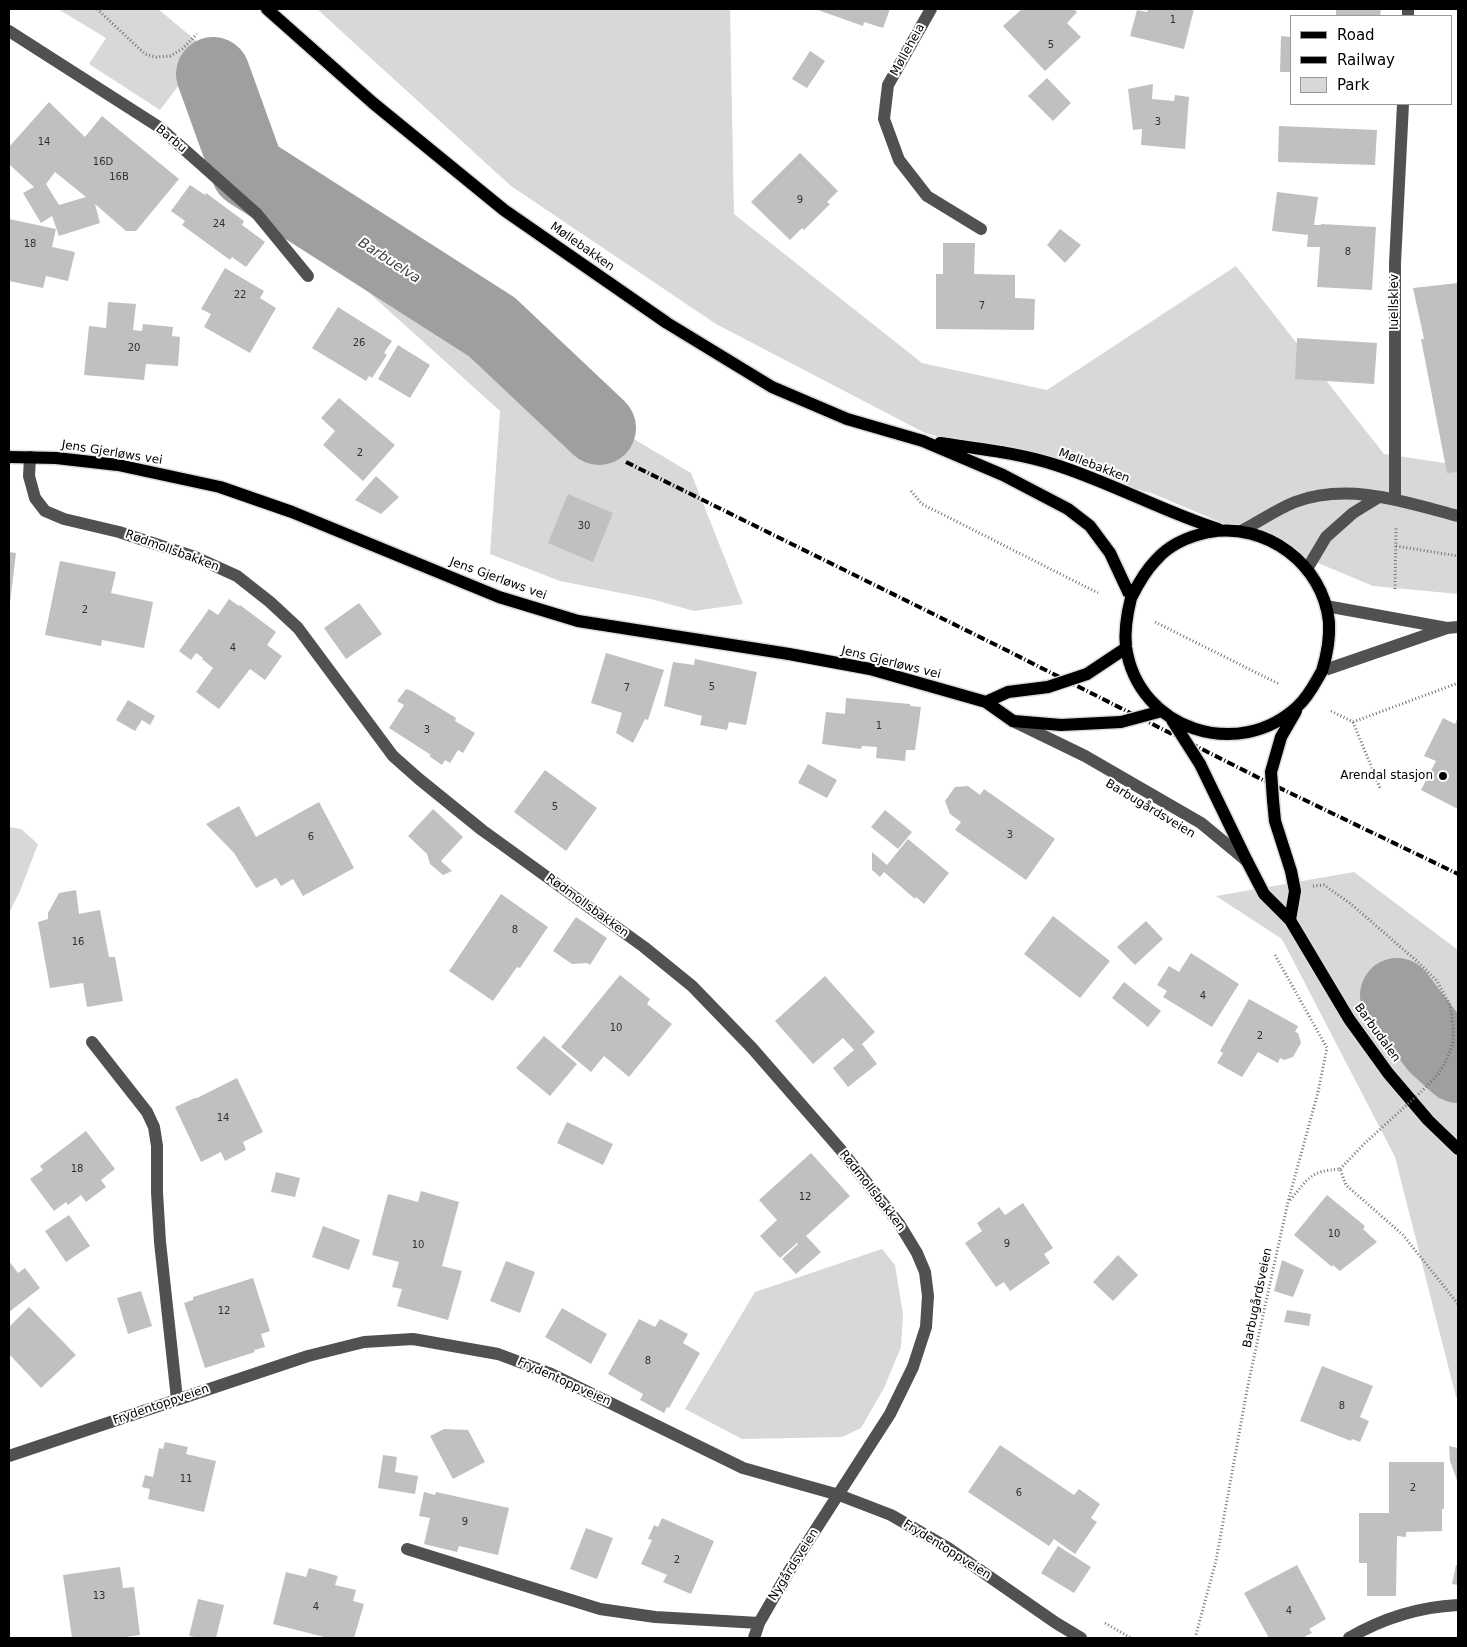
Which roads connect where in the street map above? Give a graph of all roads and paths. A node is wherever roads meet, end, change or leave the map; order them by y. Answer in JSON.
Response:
{"nodes":[{"id":1,"x":97,"y":9,"type":"edge"},
{"id":2,"x":267,"y":9,"type":"edge"},
{"id":3,"x":931,"y":9,"type":"edge"},
{"id":4,"x":9,"y":31,"type":"edge"},
{"id":5,"x":196,"y":34,"type":"dead end"},
{"id":6,"x":1403,"y":105,"type":"edge"},
{"id":7,"x":981,"y":229,"type":"dead end"},
{"id":8,"x":308,"y":276,"type":"dead end"},
{"id":9,"x":923,"y":441,"type":"junction"},
{"id":10,"x":9,"y":456,"type":"edge"},
{"id":11,"x":30,"y":457,"type":"junction"},
{"id":12,"x":910,"y":491,"type":"dead end"},
{"id":13,"x":1379,"y":497,"type":"junction"},
{"id":14,"x":1396,"y":500,"type":"junction"},
{"id":15,"x":1458,"y":516,"type":"edge"},
{"id":16,"x":1221,"y":530,"type":"junction"},
{"id":17,"x":1241,"y":531,"type":"junction"},
{"id":18,"x":1396,"y":546,"type":"junction"},
{"id":19,"x":1458,"y":556,"type":"edge"},
{"id":20,"x":1307,"y":569,"type":"junction"},
{"id":21,"x":1100,"y":595,"type":"dead end"},
{"id":22,"x":1395,"y":595,"type":"dead end"},
{"id":23,"x":1131,"y":598,"type":"junction"},
{"id":24,"x":1326,"y":606,"type":"junction"},
{"id":25,"x":1152,"y":621,"type":"dead end"},
{"id":26,"x":1453,"y":628,"type":"edge"},
{"id":27,"x":1126,"y":648,"type":"junction"},
{"id":28,"x":1322,"y":671,"type":"junction"},
{"id":29,"x":1458,"y":683,"type":"edge"},
{"id":30,"x":1283,"y":687,"type":"dead end"},
{"id":31,"x":986,"y":702,"type":"junction"},
{"id":32,"x":1299,"y":705,"type":"junction"},
{"id":33,"x":1327,"y":709,"type":"dead end"},
{"id":34,"x":1166,"y":714,"type":"junction"},
{"id":35,"x":1013,"y":721,"type":"junction"},
{"id":36,"x":1353,"y":722,"type":"junction"},
{"id":37,"x":1380,"y":788,"type":"dead end"},
{"id":38,"x":1247,"y":861,"type":"junction"},
{"id":39,"x":1313,"y":886,"type":"dead end"},
{"id":40,"x":1290,"y":920,"type":"junction"},
{"id":41,"x":1270,"y":947,"type":"dead end"},
{"id":42,"x":92,"y":1042,"type":"dead end"},
{"id":43,"x":1458,"y":1149,"type":"edge"},
{"id":44,"x":1340,"y":1169,"type":"junction"},
{"id":45,"x":1288,"y":1202,"type":"junction"},
{"id":46,"x":1458,"y":1304,"type":"edge"},
{"id":47,"x":177,"y":1399,"type":"junction"},
{"id":48,"x":9,"y":1456,"type":"edge"},
{"id":49,"x":839,"y":1494,"type":"junction"},
{"id":50,"x":408,"y":1549,"type":"dead end"},
{"id":51,"x":1458,"y":1605,"type":"edge"},
{"id":52,"x":759,"y":1623,"type":"junction"},
{"id":53,"x":754,"y":1638,"type":"edge"},
{"id":54,"x":1081,"y":1638,"type":"edge"},
{"id":55,"x":1196,"y":1638,"type":"edge"},
{"id":56,"x":1349,"y":1638,"type":"edge"}],
"edges":[{"from":1,"to":5,"type":"path"},
{"from":2,"to":9,"type":"main road","name":"Møllebakken"},
{"from":3,"to":7,"type":"street","name":"Mølleheia"},
{"from":4,"to":8,"type":"street","name":"Barbu"},
{"from":6,"to":14,"type":"street","name":"Iuellsklev"},
{"from":9,"to":16,"type":"main road","name":"Møllebakken"},
{"from":9,"to":23,"type":"main road","name":"Møllebakken"},
{"from":10,"to":11,"type":"main road","name":"Jens Gjerløws vei"},
{"from":11,"to":31,"type":"main road","name":"Jens Gjerløws vei"},
{"from":11,"to":49,"type":"street","name":"Rødmollsbakken"},
{"from":12,"to":21,"type":"path"},
{"from":13,"to":14,"type":"street"},
{"from":13,"to":17,"type":"street"},
{"from":13,"to":20,"type":"street"},
{"from":14,"to":15,"type":"street"},
{"from":14,"to":18,"type":"path"},
{"from":16,"to":17,"type":"main road"},
{"from":16,"to":23,"type":"main road"},
{"from":17,"to":20,"type":"main road"},
{"from":18,"to":19,"type":"path"},
{"from":18,"to":22,"type":"path"},
{"from":20,"to":24,"type":"main road"},
{"from":23,"to":27,"type":"main road","bridge":true},
{"from":24,"to":26,"type":"street"},
{"from":24,"to":28,"type":"main road"},
{"from":25,"to":30,"type":"path"},
{"from":26,"to":28,"type":"street"},
{"from":27,"to":31,"type":"main road","bridge":true},
{"from":27,"to":34,"type":"main road","bridge":true},
{"from":28,"to":32,"type":"main road","bridge":true},
{"from":29,"to":36,"type":"path"},
{"from":31,"to":35,"type":"main road","name":"Jens Gjerløws vei"},
{"from":32,"to":34,"type":"main road","bridge":true},
{"from":32,"to":40,"type":"main road","bridge":true},
{"from":33,"to":36,"type":"path"},
{"from":34,"to":35,"type":"main road","bridge":true},
{"from":34,"to":38,"type":"main road","name":"Barbudalen","bridge":true},
{"from":35,"to":38,"type":"street"},
{"from":36,"to":37,"type":"path"},
{"from":38,"to":40,"type":"main road","name":"Barbudalen"},
{"from":39,"to":44,"type":"path","bridge":true},
{"from":40,"to":43,"type":"main road","name":"Barbudalen"},
{"from":41,"to":45,"type":"path"},
{"from":42,"to":47,"type":"street"},
{"from":44,"to":45,"type":"path","name":"Barbugårdsveien"},
{"from":44,"to":46,"type":"path"},
{"from":45,"to":55,"type":"path","name":"Barbugårdsveien"},
{"from":47,"to":48,"type":"street","name":"Frydentoppveien"},
{"from":47,"to":49,"type":"street","name":"Frydentoppveien"},
{"from":49,"to":52,"type":"street","name":"Nygårdsveien"},
{"from":49,"to":54,"type":"street","name":"Frydentoppveien"},
{"from":50,"to":52,"type":"street"},
{"from":51,"to":56,"type":"street"},
{"from":52,"to":53,"type":"street","name":"Nygårdsveien"}]}
